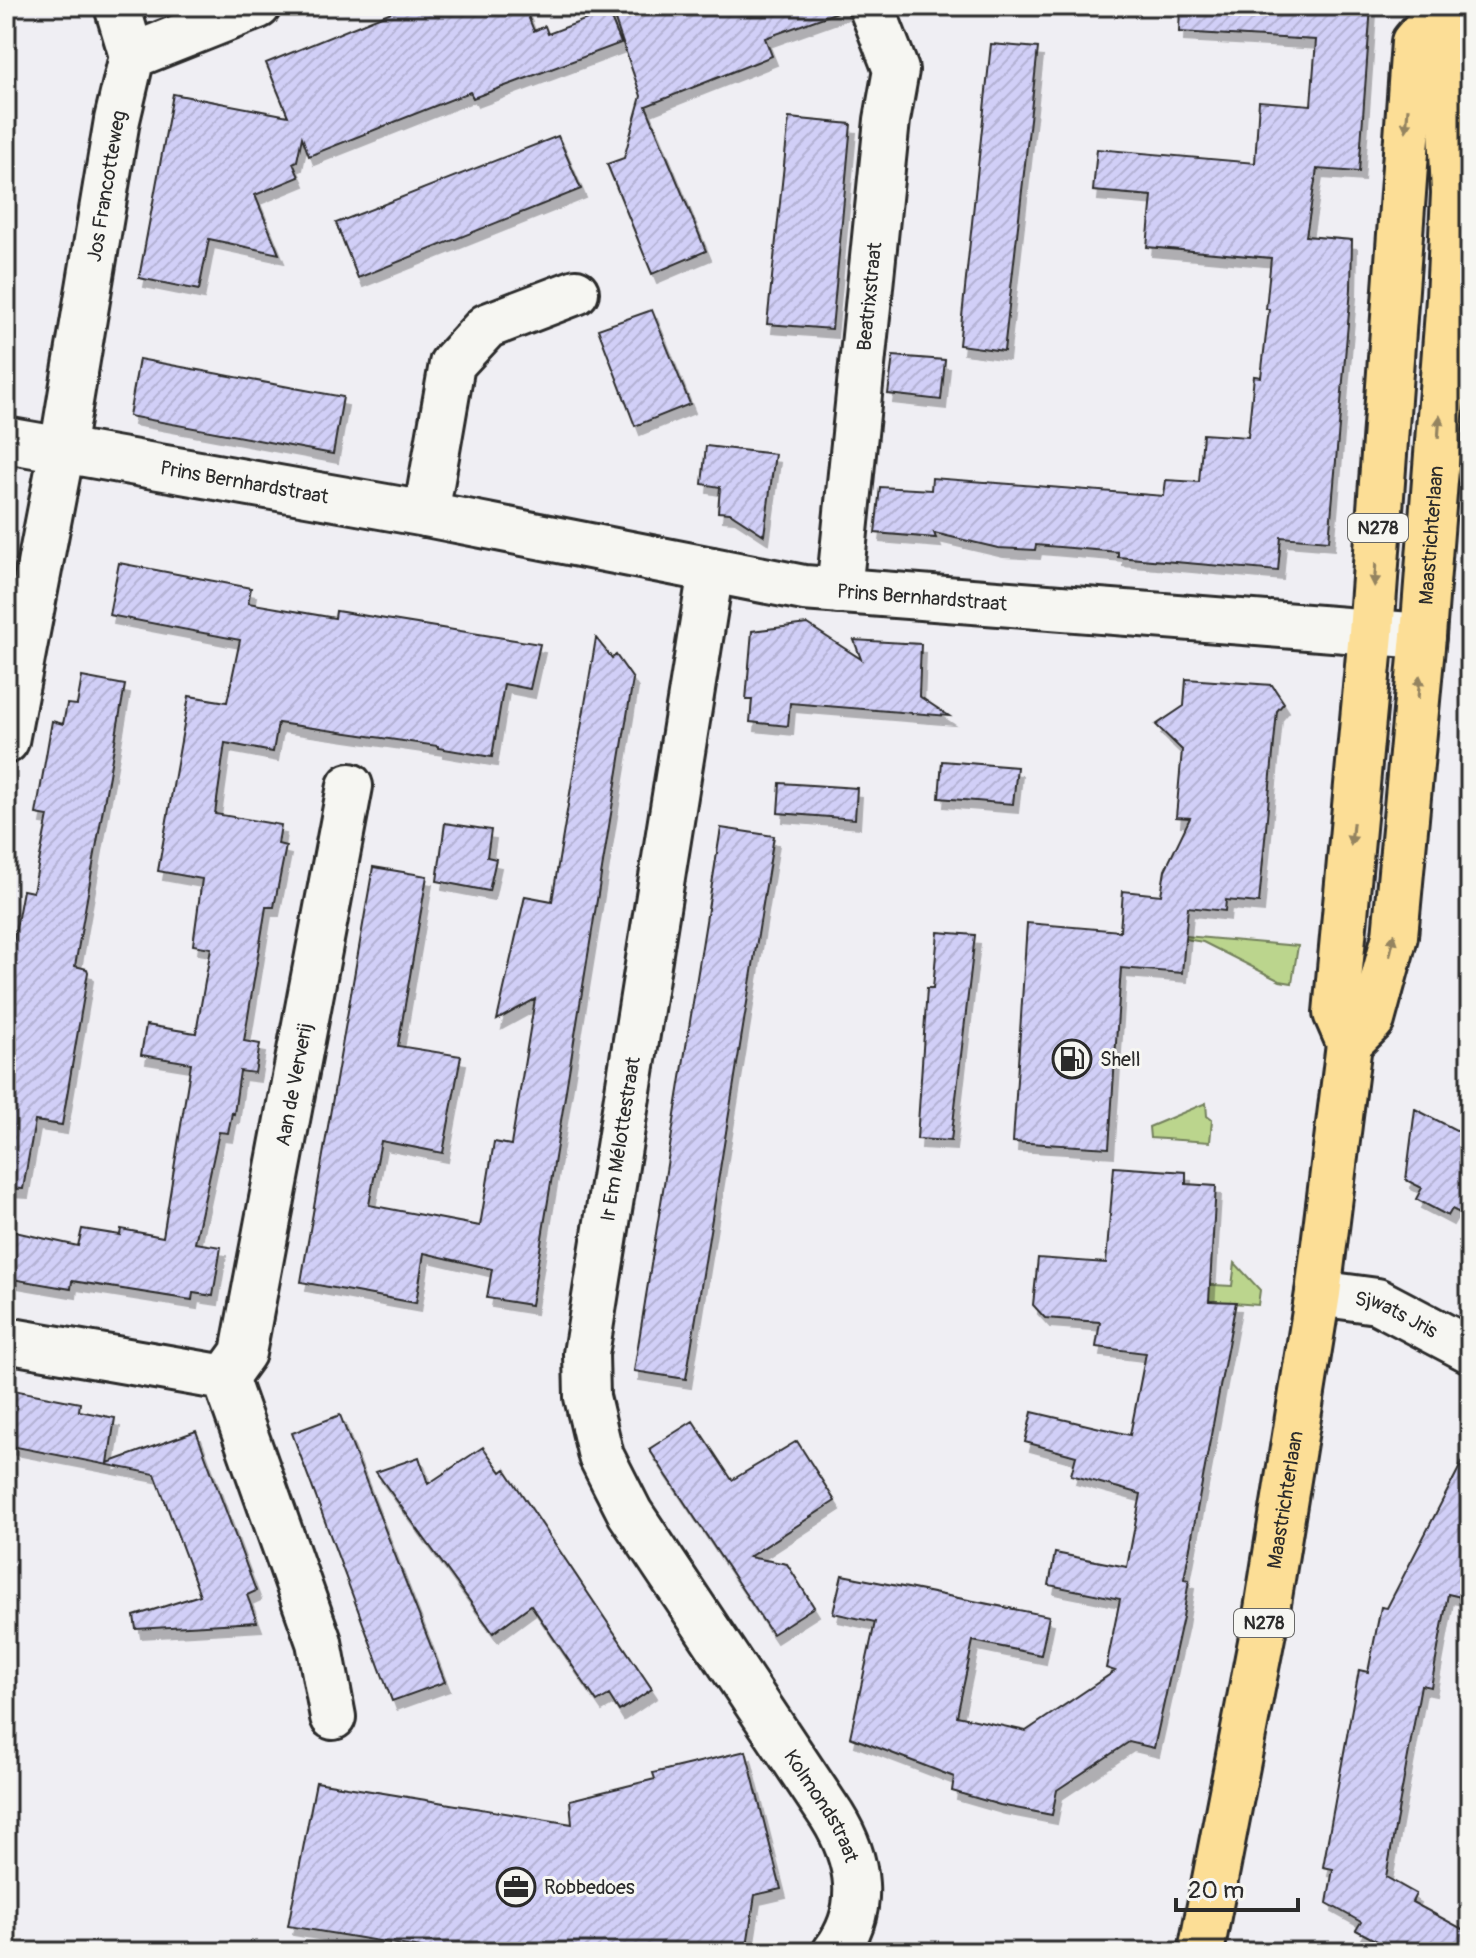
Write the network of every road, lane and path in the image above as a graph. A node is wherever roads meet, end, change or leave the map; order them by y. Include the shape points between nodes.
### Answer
1 (117, 6) edge
2 (258, 6) edge
3 (871, 6) edge
4 (1432, 13) edge
5 (132, 56) junction
6 (576, 292) dead end
7 (6, 440) edge
8 (62, 450) junction
9 (426, 514) junction
10 (711, 570) junction
11 (839, 591) junction
12 (1371, 633) junction
13 (1423, 636) junction
14 (6, 741) edge
15 (350, 786) dead end
16 (1349, 1043) junction
17 (1318, 1293) junction
18 (6, 1340) edge
19 (1470, 1350) edge
20 (225, 1378) junction
21 (735, 1674) joint
22 (333, 1717) dead end
23 (835, 1952) edge
24 (1201, 1952) edge

1 - 5 street
2 - 5 street
3 - 11 street, Beatrixstraat via 896,70
4 -> 12 main road, Maastrichterlaan / N278 via 1414,42
13 -> 4 main road, Maastrichterlaan / N278 via 1454,193 1447,43
5 - 8 street, Jos Francotteweg
6 - 9 street via 487,326 452,364
7 - 8 street, Prins Bernhardstraat
8 - 9 street, Prins Bernhardstraat
8 - 14 street
9 - 10 street, Prins Bernhardstraat
10 - 11 street, Prins Bernhardstraat
10 - 21 street, Ir Em Mélottestraat via 586,1354 587,1397 601,1456 630,1513
11 - 12 street, Prins Bernhardstraat
12 - 13 street, Prins Bernhardstraat
12 -> 16 main road, Maastrichterlaan / N278 via 1336,1013
16 -> 13 main road, Maastrichterlaan / N278 via 1372,1020 1395,936
15 - 20 street, Aan de Ververij via 243,1353
16 - 17 main road, Maastrichterlaan / N278
17 - 19 street, Sjwats Jris via 1377,1301
17 - 24 main road, Maastrichterlaan / N278 via 1263,1631
18 - 20 street
20 - 22 street via 319,1642
21 - 23 street, Kolmondstraat via 847,1843 857,1894 849,1927

